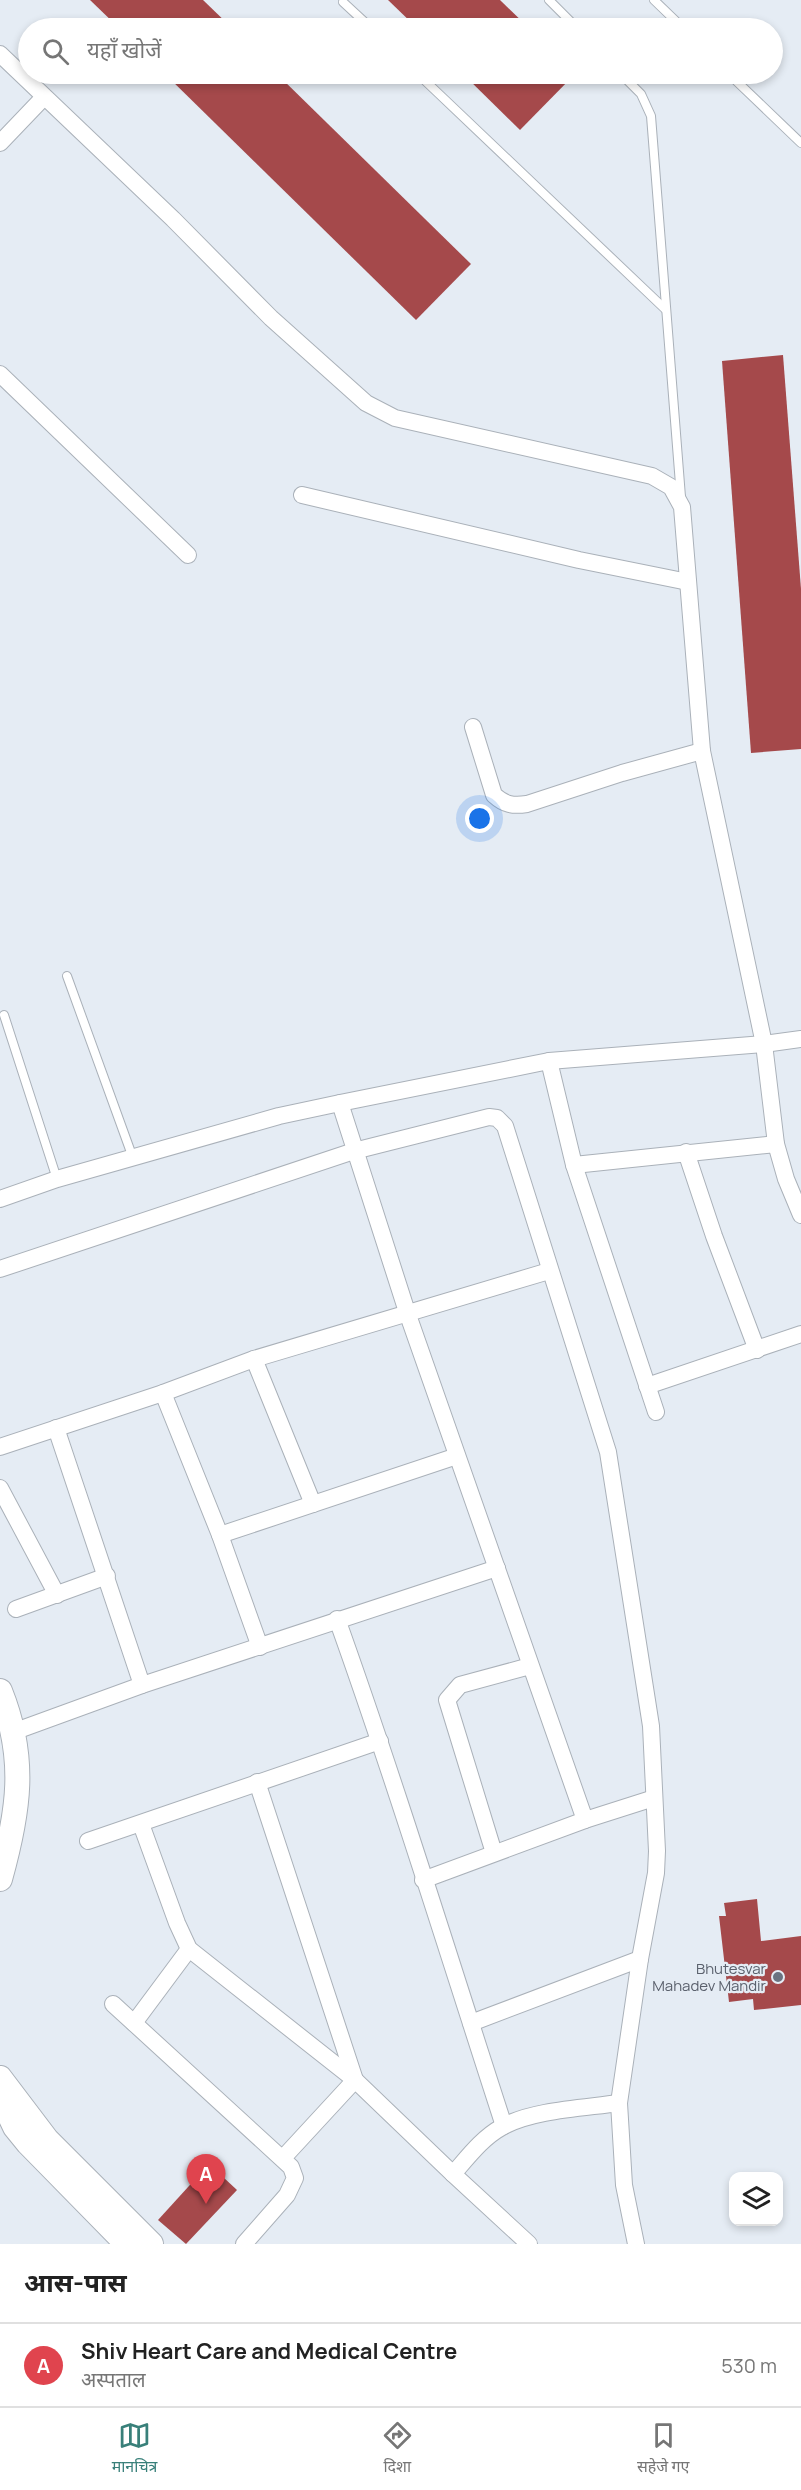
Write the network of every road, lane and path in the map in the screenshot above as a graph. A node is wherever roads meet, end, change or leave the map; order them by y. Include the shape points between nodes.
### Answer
1 (549, 0) edge
2 (655, 0) edge
3 (343, 2) dead end
4 (360, 18) edge
5 (567, 18) edge
6 (673, 18) edge
7 (0, 54) edge
8 (18, 72) edge
9 (31, 84) edge
10 (429, 84) edge
11 (631, 84) edge
12 (739, 84) edge
13 (44, 97) junction
14 (0, 143) edge
15 (801, 143) edge
16 (665, 309) junction
17 (0, 374) edge
18 (302, 495) dead end
19 (682, 507) junction
20 (188, 555) dead end
21 (688, 582) junction
22 (473, 728) dead end
23 (702, 751) junction
24 (67, 976) dead end
25 (4, 1015) dead end
26 (801, 1039) edge
27 (764, 1044) junction
28 (549, 1061) junction
29 (340, 1103) junction
30 (776, 1144) junction
31 (354, 1151) junction
32 (686, 1152) junction
33 (133, 1158) junction
34 (574, 1165) junction
35 (793, 1178) edge
36 (57, 1179) junction
37 (0, 1199) edge
38 (801, 1215) edge
39 (0, 1269) edge
40 (549, 1271) junction
41 (408, 1315) junction
42 (801, 1334) edge
43 (757, 1350) junction
44 (254, 1359) junction
45 (647, 1386) junction
46 (163, 1393) junction
47 (656, 1412) dead end
48 (56, 1428) junction
49 (0, 1447) edge
50 (457, 1456) junction
51 (0, 1488) edge
52 (313, 1504) junction
53 (220, 1535) junction
54 (497, 1568) junction
55 (107, 1576) junction
56 (57, 1595) junction
57 (16, 1610) dead end
58 (337, 1620) junction
59 (260, 1647) junction
60 (530, 1666) junction
61 (142, 1685) junction
62 (0, 1691) edge
63 (13, 1732) junction
64 (380, 1741) junction
65 (257, 1782) junction
66 (654, 1798) junction
67 (585, 1820) junction
68 (141, 1824) junction
69 (88, 1841) dead end
70 (494, 1853) junction
71 (0, 1879) edge
72 (423, 1880) junction
73 (189, 1949) junction
74 (640, 1959) junction
75 (113, 2004) dead end
76 (134, 2023) junction
77 (471, 2023) junction
78 (355, 2080) junction
79 (4, 2089) edge
80 (620, 2103) junction
81 (504, 2126) junction
82 (283, 2158) junction
83 (453, 2174) junction
84 (127, 2244) edge
85 (151, 2244) edge
86 (244, 2244) edge
87 (529, 2244) edge
88 (636, 2244) edge

1 - 5 lane
2 - 6 lane
3 - 4 lane
7 - 8 street
9 - 13 street
10 - 16 lane
11 - 16 lane via 641,94 651,116
12 - 15 lane
13 - 14 street
13 - 19 street via 271,318 378,411 652,476 671,488
16 - 19 lane
17 - 20 street
18 - 21 street
19 - 21 street
21 - 23 street
22 - 23 street via 494,795 502,803 514,806
23 - 27 street
24 - 33 lane
25 - 36 lane
26 - 27 street
27 - 28 street
27 - 30 street
28 - 29 street
28 - 34 street
29 - 31 street
29 - 33 street via 279,1116
30 - 32 street
30 - 35 street
31 - 39 street
31 - 40 street via 496,1118 510,1137
31 - 41 street
32 - 34 street
32 - 43 street
33 - 36 street
34 - 45 street
35 - 38 street
36 - 37 street
40 - 41 street
40 - 66 street via 608,1452 651,1726
41 - 44 street
41 - 50 street
42 - 43 street
43 - 45 street
44 - 46 street
44 - 52 street
45 - 47 street
46 - 48 street
46 - 53 street
48 - 49 street
48 - 55 street
50 - 52 street
50 - 54 street
51 - 56 street
52 - 53 street
53 - 59 street
54 - 58 street
54 - 60 street
55 - 56 street
55 - 61 street
56 - 57 street
58 - 59 street
58 - 64 street
59 - 61 street
60 - 67 street
60 - 70 street via 460,1685 447,1700
61 - 63 street
62 - 63 main road
63 - 71 main road via 19,1785
64 - 65 street
64 - 72 street
65 - 68 street
65 - 78 street
66 - 67 street
66 - 74 street via 656,1873
67 - 70 street
68 - 69 street
68 - 73 street
70 - 72 street
72 - 77 street
73 - 76 street
73 - 78 street
74 - 77 street
74 - 80 street
75 - 76 street
76 - 82 street
77 - 81 street
78 - 82 street
78 - 83 street
79 - 84 main road via 6,2112 28,2143
79 - 85 main road via 47,2140
80 - 81 street via 549,2114
80 - 88 street via 624,2185
81 - 83 street via 483,2140
82 - 86 street via 291,2167 294,2184
83 - 87 street

